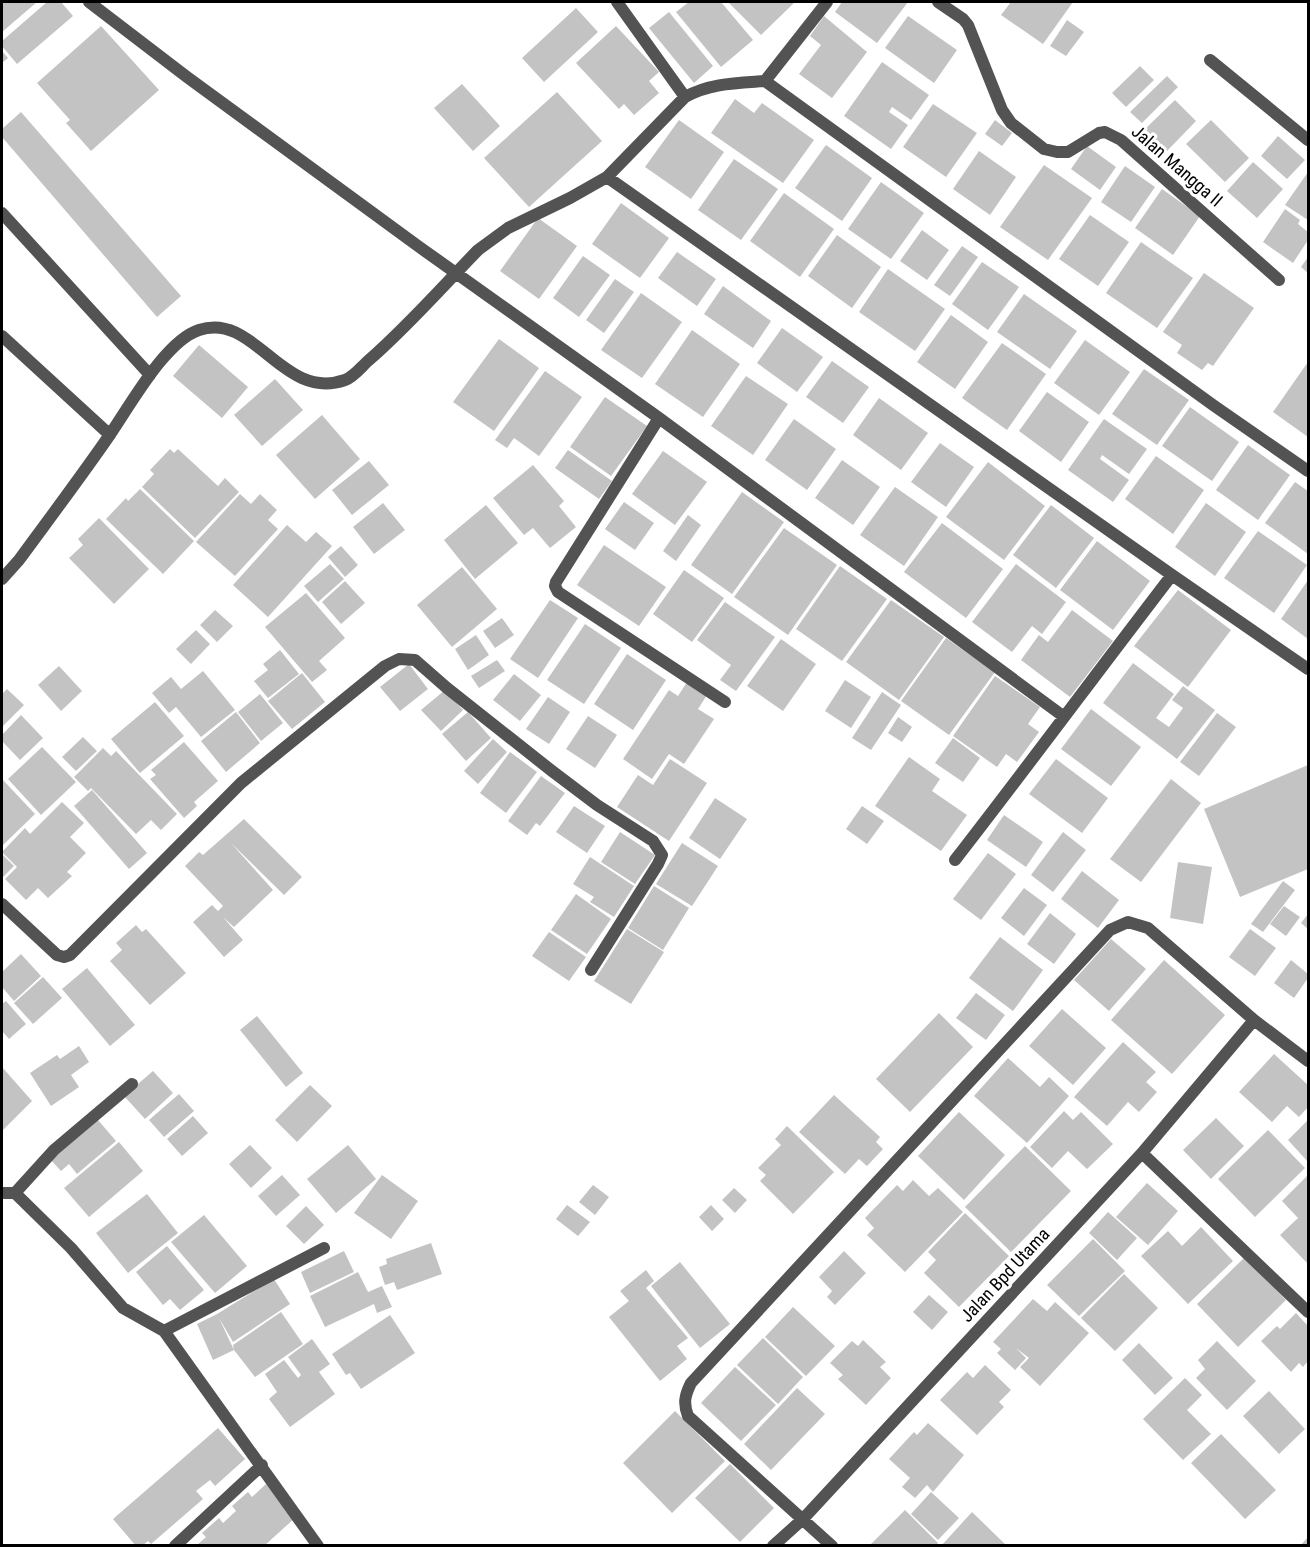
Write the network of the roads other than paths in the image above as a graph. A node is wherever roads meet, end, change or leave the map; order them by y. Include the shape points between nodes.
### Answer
1 (616, 2) edge
2 (827, 2) edge
3 (938, 2) edge
4 (94, 3) edge
5 (1210, 60) dead end
6 (765, 81) junction
7 (685, 97) junction
8 (1308, 140) edge
9 (607, 177) junction
10 (2, 213) edge
11 (457, 272) junction
12 (1279, 280) dead end
13 (2, 336) edge
14 (150, 375) junction
15 (659, 418) junction
16 (110, 435) junction
17 (1308, 471) edge
18 (1172, 575) junction
19 (2, 579) edge
20 (1308, 669) edge
21 (725, 702) dead end
22 (1063, 716) junction
23 (955, 860) dead end
24 (2, 904) edge
25 (591, 970) dead end
26 (1254, 1020) junction
27 (1308, 1060) edge
28 (132, 1084) dead end
29 (1142, 1153) junction
30 (2, 1193) edge
31 (15, 1193) junction
32 (324, 1248) dead end
33 (1308, 1312) edge
34 (164, 1331) junction
35 (262, 1465) junction
36 (803, 1519) junction
37 (175, 1545) edge
38 (318, 1545) edge
39 (773, 1545) edge
40 (832, 1545) edge

1 - 7 street
2 - 6 street
3 - 12 street, Jalan Mangga II via 968,25 1002,110 1011,123 1044,149 1057,152 1068,152 1099,133 1121,140
4 - 11 street via 197,84
5 - 8 street
6 - 7 street via 714,85
6 - 17 street
7 - 9 street
9 - 11 street via 492,238
9 - 18 street
10 - 14 street
11 - 14 street via 348,380 307,381 249,339 219,327 199,330 184,338
11 - 15 street
13 - 16 street
14 - 16 street
15 - 21 street via 555,586 558,592
15 - 22 street
16 - 19 street
18 - 20 street
18 - 22 street
22 - 23 street
24 - 25 street via 57,955 70,955 241,783 369,677 391,662 407,658 415,660 552,771 653,841 660,850 658,864
26 - 27 street
26 - 29 street, Jalan Bpd Utama
26 - 36 street via 1148,928 1128,922 1110,930 691,1383 684,1407 688,1416
28 - 31 street via 54,1150
29 - 33 street
29 - 36 street, Jalan Bpd Utama
30 - 31 street
31 - 34 street via 71,1248 123,1308
32 - 34 street
34 - 35 street
35 - 37 street
35 - 38 street
36 - 39 street, Jalan Bpd Utama
36 - 40 street

